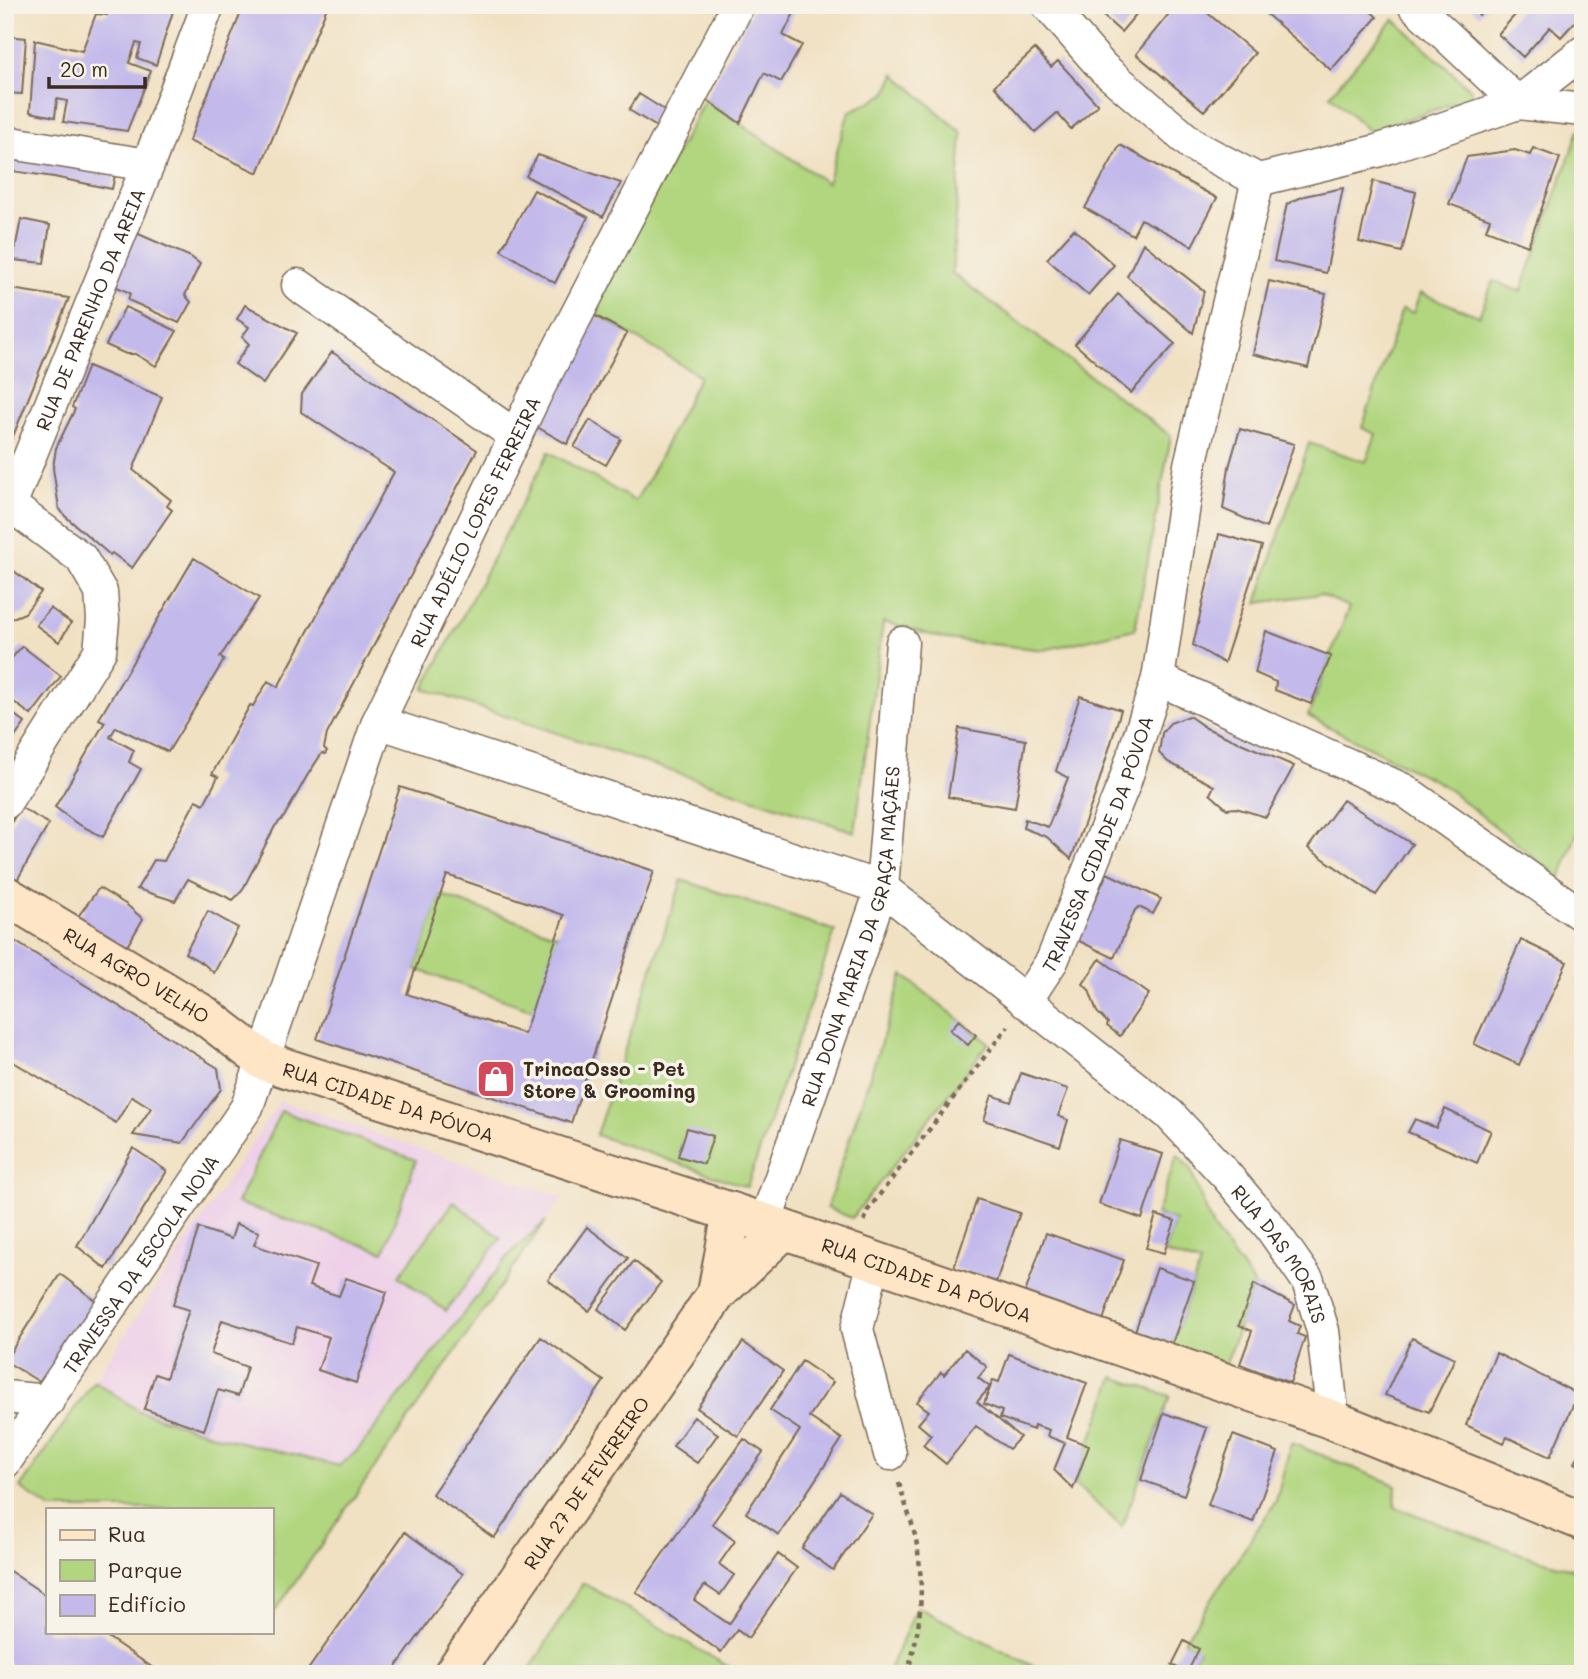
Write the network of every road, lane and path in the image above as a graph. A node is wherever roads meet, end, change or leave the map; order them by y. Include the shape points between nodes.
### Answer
1 (208, 5) edge
2 (738, 5) edge
3 (1048, 5) edge
4 (1413, 5) edge
5 (1583, 52) edge
6 (1518, 103) junction
7 (1583, 110) edge
8 (5, 142) edge
9 (148, 166) junction
10 (1258, 180) junction
11 (298, 285) dead end
12 (516, 436) junction
13 (8, 504) edge
14 (902, 643) dead end
15 (1158, 679) junction
16 (378, 722) junction
17 (5, 803) edge
18 (882, 888) junction
19 (5, 895) edge
20 (1583, 916) edge
21 (1025, 1003) junction
22 (264, 1061) junction
23 (760, 1222) junction
24 (863, 1257) junction
25 (717, 1293) junction
26 (5, 1397) edge
27 (48, 1401) junction
28 (1333, 1420) junction
29 (890, 1454) joint
30 (5, 1462) edge
31 (1583, 1521) edge
32 (453, 1674) edge
33 (908, 1674) edge

1 - 9 street, RUA DE PARENHO DA AREIA
2 - 12 street, RUA ADÉLIO LOPES FERREIRA
3 - 10 street via 1103,68 1194,146
4 - 6 street
5 - 6 street
6 - 7 street
6 - 10 street via 1377,151
8 - 9 street
9 - 13 street, RUA DE PARENHO DA AREIA
10 - 15 street, TRAVESSA CIDADE DA PÓVOA via 1190,465
11 - 12 street
12 - 16 street, RUA ADÉLIO LOPES FERREIRA
13 - 17 street, RUA DE PARENHO DA AREIA via 81,558 101,592 103,620 100,651
14 - 18 street, RUA DONA MARIA DA GRAÇA MAÇÃES
15 - 20 street via 1404,790
15 - 21 street, TRAVESSA CIDADE DA PÓVOA via 1125,784 1052,961
16 - 18 street
16 - 22 street, RUA ADÉLIO LOPES FERREIRA
18 - 21 street, RUA DAS MORAIS
18 - 23 street, RUA DONA MARIA DA GRAÇA MAÇÃES
19 - 22 street, RUA AGRO VELHO via 204,1015
21 - 24 path via 868,1210
21 - 28 street, RUA DAS MORAIS via 1169,1114 1271,1228 1308,1281 1323,1331
22 - 23 street, RUA CIDADE DA PÓVOA
22 - 27 street, TRAVESSA DA ESCOLA NOVA via 247,1107
23 - 24 street, RUA CIDADE DA PÓVOA
23 - 25 street, RUA 27 DE FEVEREIRO
23 - 25 street, RUA 27 DE FEVEREIRO
24 - 28 street, RUA CIDADE DA PÓVOA
24 - 29 street via 857,1329
25 - 32 street, RUA 27 DE FEVEREIRO
26 - 27 street
27 - 30 street, TRAVESSA DA ESCOLA NOVA
28 - 31 street, RUA CIDADE DA PÓVOA
29 - 33 path via 916,1540 922,1595 918,1640

